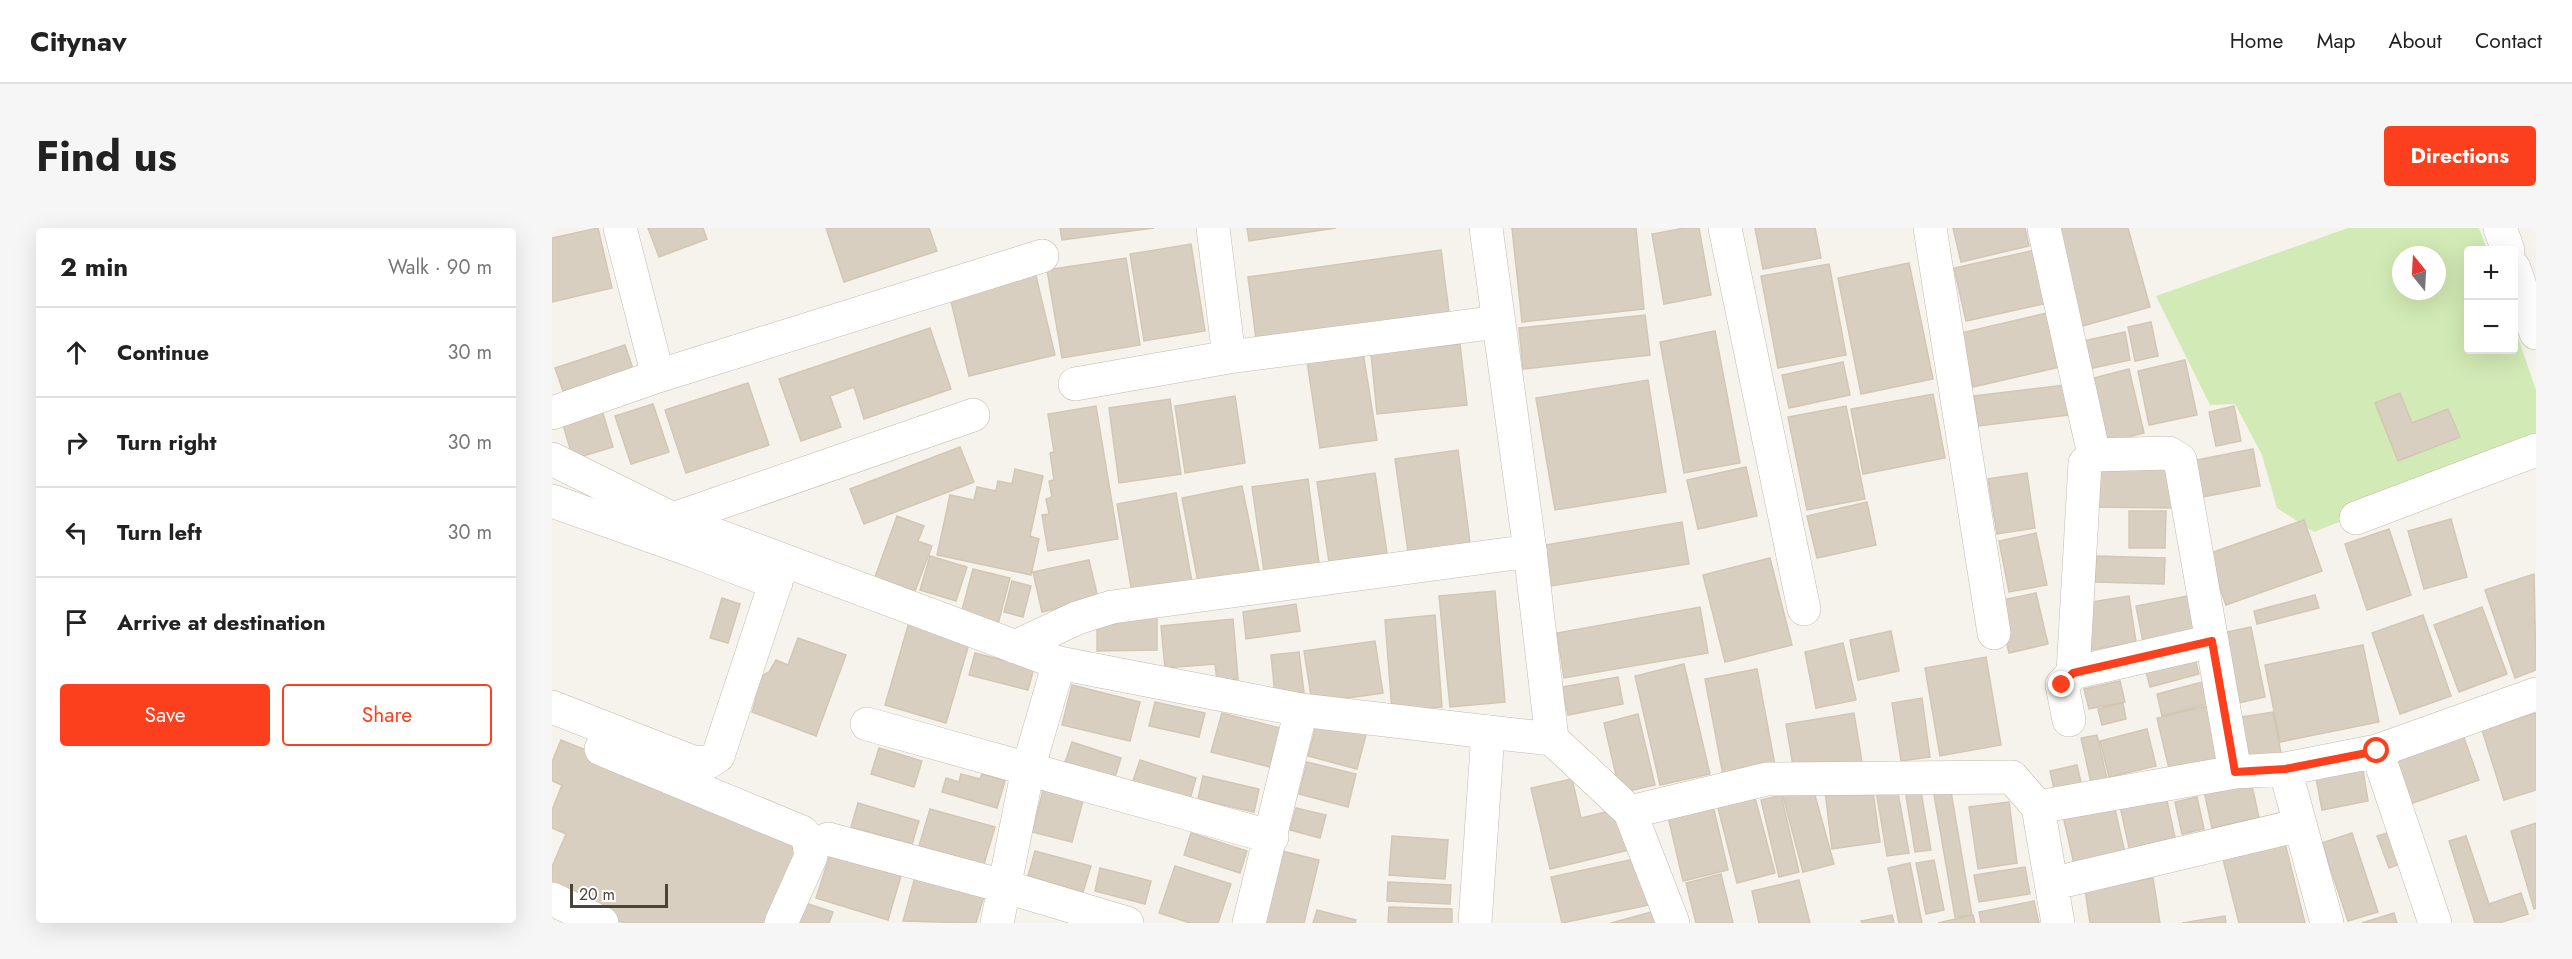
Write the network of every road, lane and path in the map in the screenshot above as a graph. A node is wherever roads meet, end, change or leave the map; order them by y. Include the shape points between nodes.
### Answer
1 (620, 228) edge
2 (1214, 228) edge
3 (1486, 228) edge
4 (1725, 228) edge
5 (1930, 228) edge
6 (2044, 228) edge
7 (2500, 228) edge
8 (2507, 246) edge
9 (1042, 256) dead end
10 (2518, 280) edge
11 (1498, 321) junction
12 (2536, 333) edge
13 (1229, 357) junction
14 (658, 376) junction
15 (1076, 384) dead end
16 (552, 412) edge
17 (973, 415) dead end
18 (2536, 450) edge
19 (2094, 455) junction
20 (552, 459) edge
21 (552, 501) edge
22 (2356, 518) dead end
23 (673, 519) junction
24 (700, 541) junction
25 (1530, 550) junction
26 (780, 572) junction
27 (1804, 609) dead end
28 (1994, 633) dead end
29 (2212, 641) junction
30 (1015, 647) junction
31 (1059, 663) junction
32 (2073, 673) junction
33 (2536, 694) edge
34 (552, 708) edge
35 (1301, 710) junction
36 (2069, 720) dead end
37 (867, 724) dead end
38 (552, 728) edge
39 (1488, 732) junction
40 (1551, 739) junction
41 (2377, 751) junction
42 (1028, 769) junction
43 (2285, 769) junction
44 (2235, 772) junction
45 (2038, 807) junction
46 (1630, 812) junction
47 (2300, 825) junction
48 (1272, 837) junction
49 (828, 839) dead end
50 (2051, 885) junction
51 (1003, 886) junction
52 (552, 898) edge
53 (603, 923) edge
54 (781, 923) edge
55 (997, 923) edge
56 (1127, 923) edge
57 (1249, 923) edge
58 (1475, 923) edge
59 (1673, 923) edge
60 (2058, 923) edge
61 (2328, 923) edge
62 (2435, 923) edge

1 - 14 street
2 - 13 street
3 - 11 street
4 - 27 street
5 - 28 street
6 - 19 street
7 - 8 street
9 - 14 street
10 - 12 street
11 - 13 street
11 - 25 street
13 - 15 street
14 - 16 street
17 - 23 street
18 - 22 street
19 - 29 street via 2169,453 2180,460
19 - 32 street via 2085,463
20 - 23 street
21 - 24 street
23 - 24 street
24 - 26 street
25 - 30 street via 1112,607 1077,618
25 - 40 street
26 - 30 street
26 - 34 street via 718,756 707,763 693,762
29 - 32 street
29 - 44 street
30 - 31 street
31 - 35 street
31 - 42 street
32 - 36 street via 2062,685
33 - 41 street
35 - 39 street
35 - 48 street
37 - 42 street
38 - 54 street via 802,832 808,839 811,856
39 - 40 street
39 - 58 street
40 - 46 street
41 - 43 street
41 - 62 street
42 - 48 street
42 - 51 street
43 - 44 street
43 - 47 street
44 - 45 street
45 - 46 street via 2012,777 1767,779
45 - 50 street
46 - 59 street
47 - 50 street
47 - 61 street
48 - 57 street
49 - 51 street
50 - 60 street
51 - 55 street
51 - 56 street
52 - 53 street

